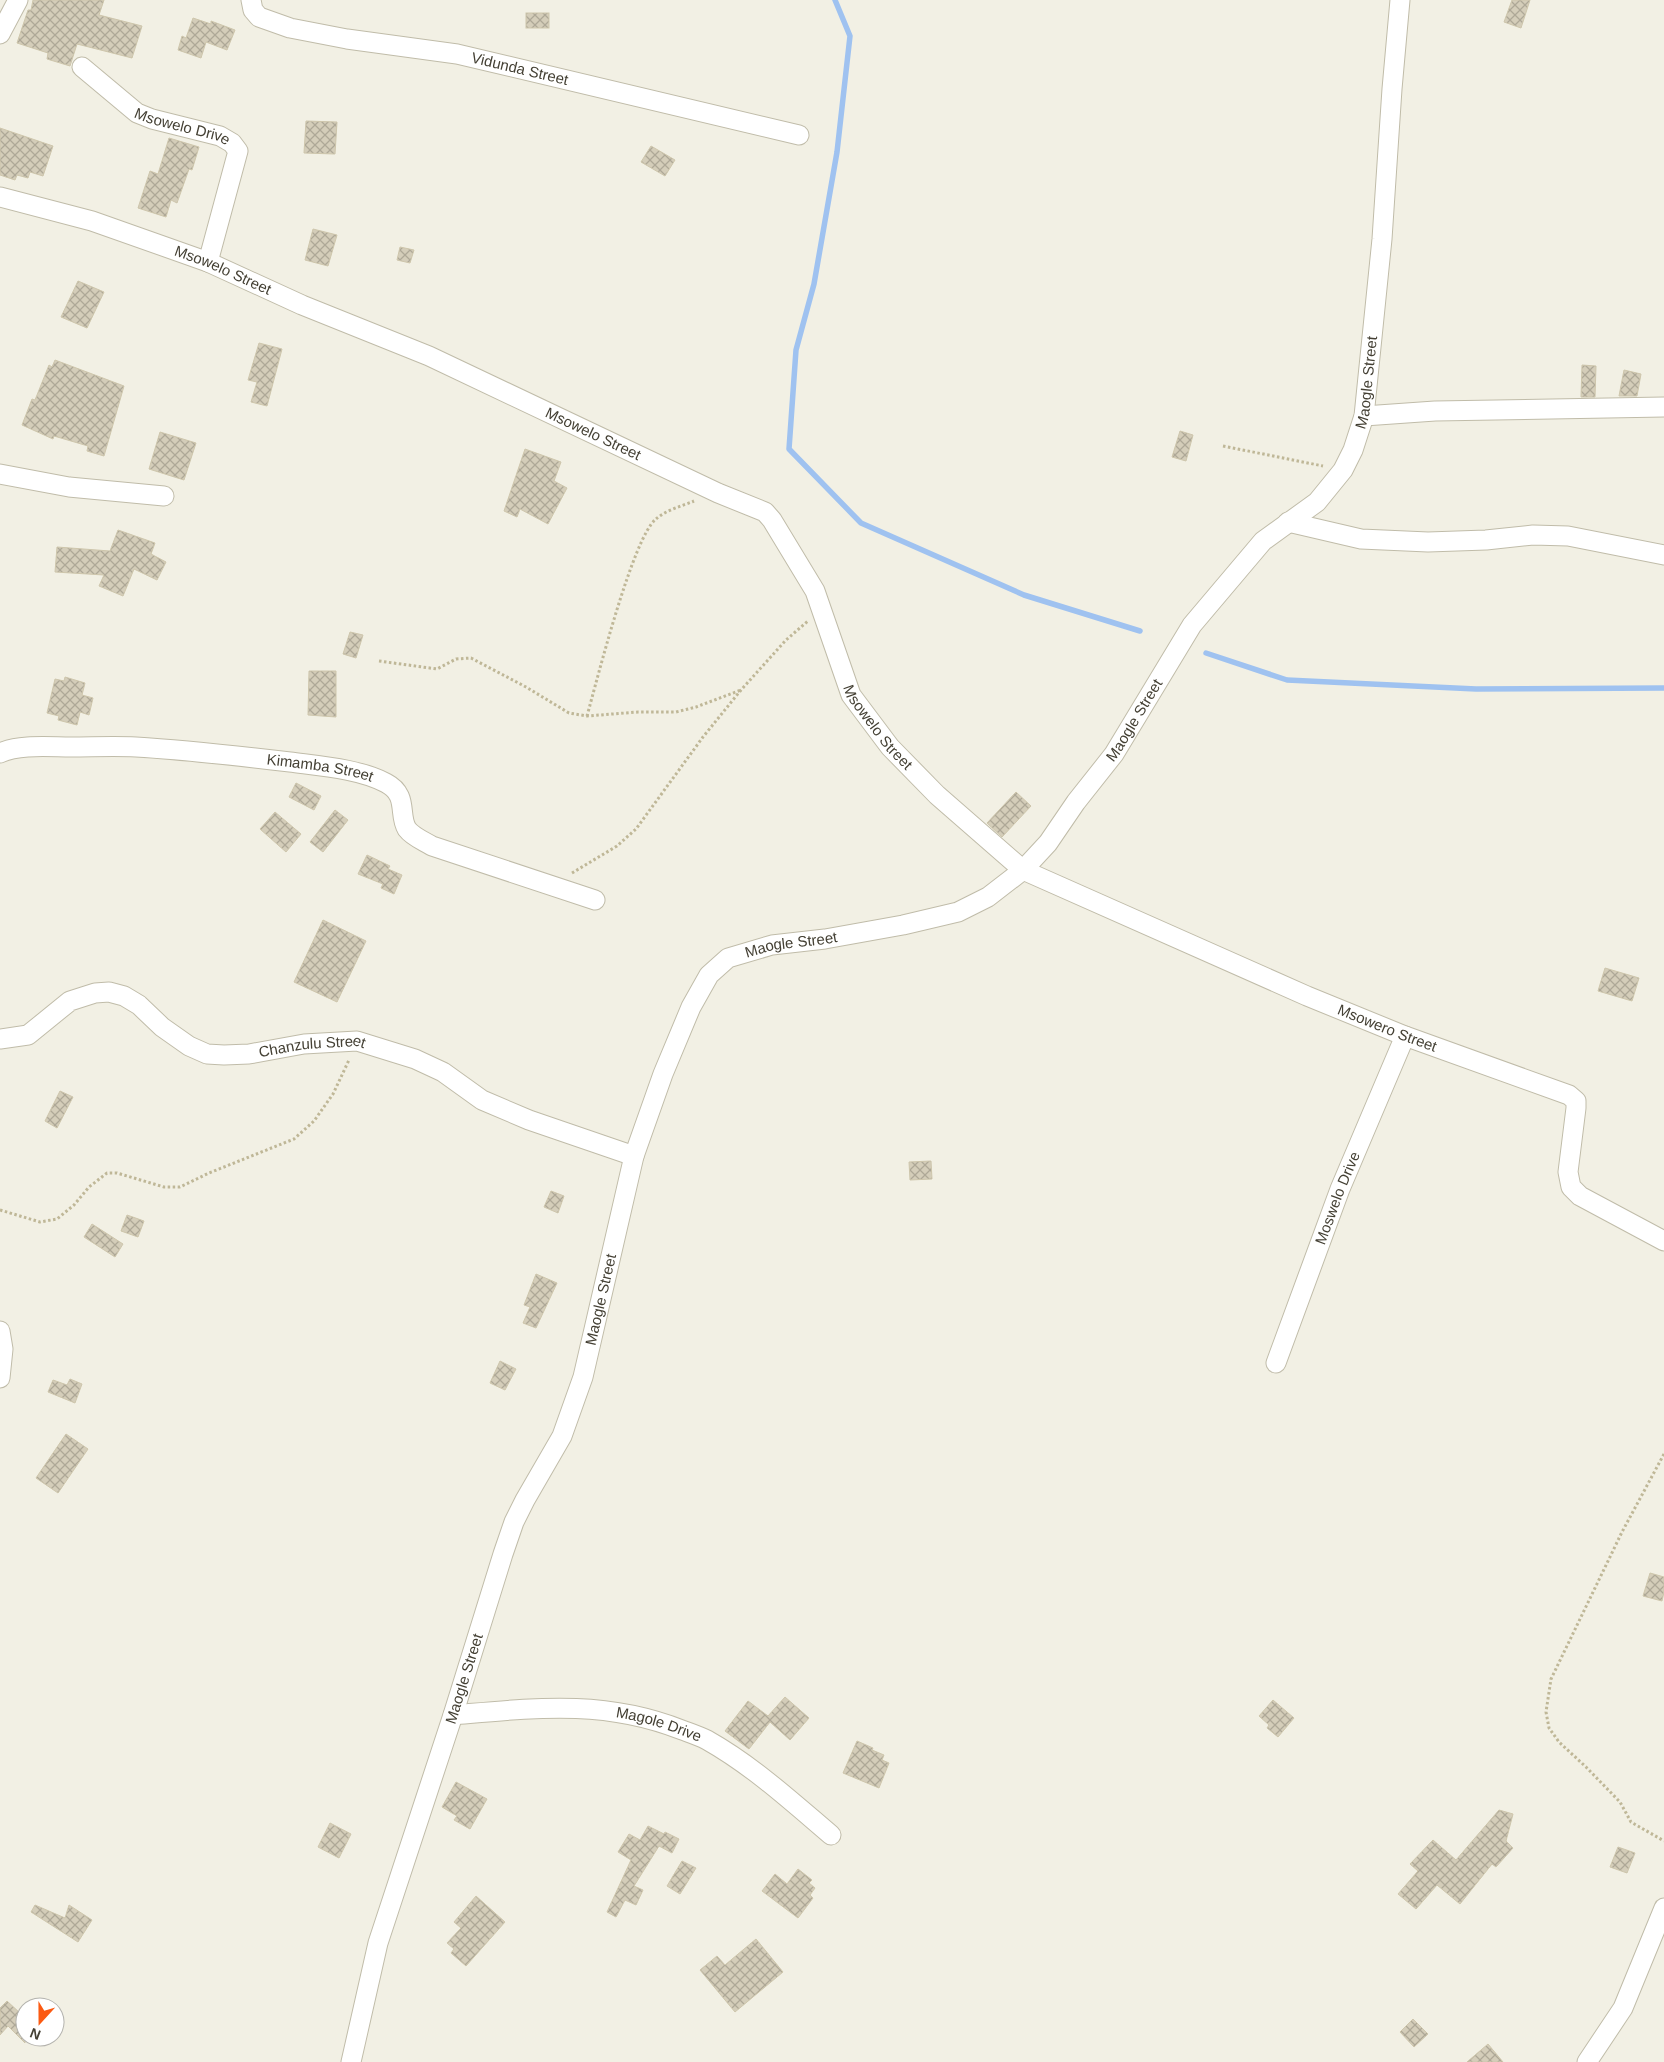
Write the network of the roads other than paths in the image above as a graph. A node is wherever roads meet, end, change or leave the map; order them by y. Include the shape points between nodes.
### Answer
1 (18, 0) edge
2 (251, 0) edge
3 (1400, 0) edge
4 (0, 34) edge
5 (82, 66) dead end
6 (799, 135) dead end
7 (0, 197) edge
8 (208, 262) junction
9 (1664, 407) edge
10 (1364, 416) junction
11 (0, 474) edge
12 (164, 496) dead end
13 (1288, 522) junction
14 (1664, 555) edge
15 (0, 754) edge
16 (1023, 870) junction
17 (595, 900) dead end
18 (1404, 1036) junction
19 (0, 1039) edge
20 (634, 1156) junction
21 (1664, 1241) edge
22 (0, 1331) edge
23 (1276, 1363) dead end
24 (0, 1378) edge
25 (453, 1715) junction
26 (830, 1835) dead end
27 (1664, 1908) edge
28 (351, 2062) edge
29 (1587, 2062) edge

1 - 4 street
2 - 6 street, Vidunda Street via 259,17 290,28 457,54
3 - 10 street, Maogle Street via 1382,239
5 - 8 street, Msowelo Drive via 137,113 220,136 238,151
7 - 8 street, Msowelo Street via 92,221
8 - 16 street, Msowelo Street via 302,305 429,356 718,493 765,512 815,591 851,696 890,747 937,795
9 - 10 street via 1436,411
10 - 13 street, Maogle Street via 1344,470 1317,502
11 - 12 street via 69,487
13 - 14 street via 1361,539 1428,542 1559,536
13 - 16 street, Maogle Street via 1263,541 1192,625 1114,754 1048,843
15 - 17 street, Kimamba Street via 8,750 46,748 134,747 266,759 368,776 387,783 397,792 406,828 432,846
16 - 18 street, Msowero Street via 1211,955
16 - 20 street, Maogle Street via 988,897 958,912 903,925 772,945 728,958 709,975 691,1007
18 - 21 street, Msowero Street via 1569,1095 1576,1101 1568,1172 1571,1188
18 - 23 street, Moswelo Drive via 1340,1189
19 - 20 street, Chanzulu Street via 28,1035 70,1001 109,992 139,1005 162,1027 207,1054 249,1054 304,1044 357,1041 415,1059 443,1072 482,1100 529,1120
20 - 25 street, Maogle Street via 584,1377 562,1436 514,1522
22 - 24 street via 3,1349
25 - 26 street, Magole Drive via 574,1708 616,1711 658,1720 706,1740 762,1776
25 - 28 street, Maogle Street via 378,1943
27 - 29 street via 1623,2008

